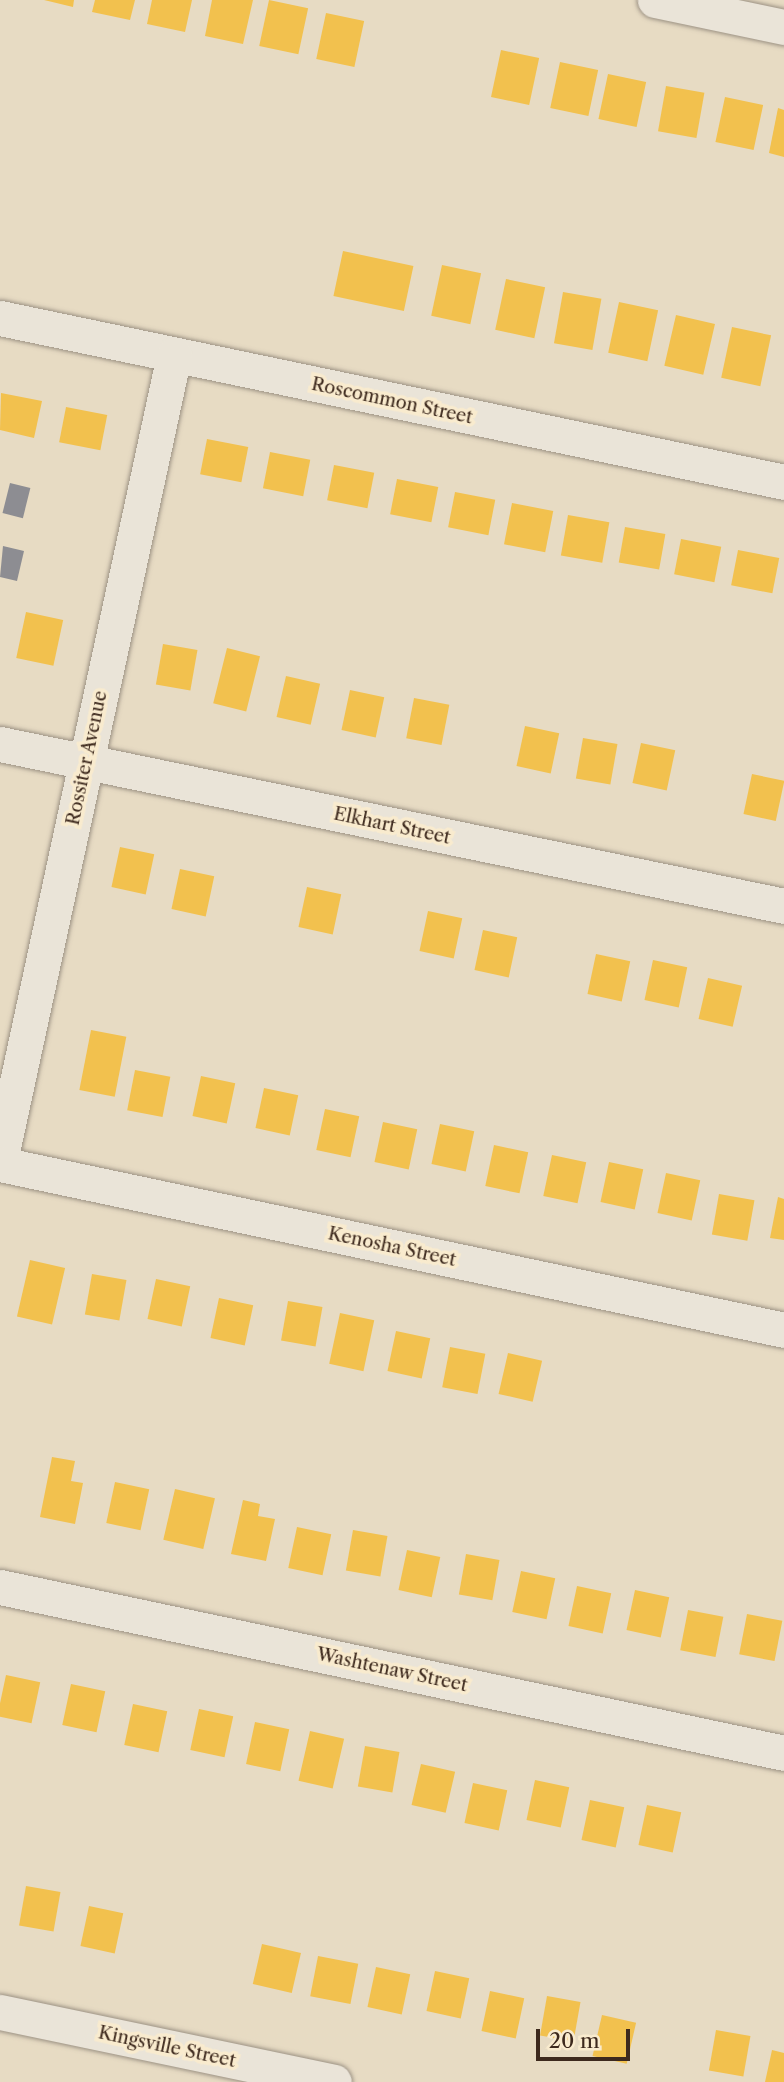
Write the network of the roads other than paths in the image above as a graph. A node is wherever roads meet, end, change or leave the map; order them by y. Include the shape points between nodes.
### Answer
1 (655, 0) edge
2 (784, 27) edge
3 (0, 318) edge
4 (174, 355) junction
5 (784, 482) edge
6 (0, 744) edge
7 (87, 763) junction
8 (784, 906) edge
9 (0, 1163) edge
10 (784, 1330) edge
11 (0, 1587) edge
12 (784, 1753) edge
13 (0, 2012) edge
14 (334, 2082) edge

1 - 2 street
3 - 4 street, Roscommon Street
4 - 5 street, Roscommon Street
4 - 7 street, Rossiter Avenue
6 - 7 street, Elkhart Street
7 - 8 street, Elkhart Street
7 - 9 street, Rossiter Avenue
9 - 10 street, Kenosha Street
11 - 12 street, Washtenaw Street
13 - 14 street, Kingsville Street

